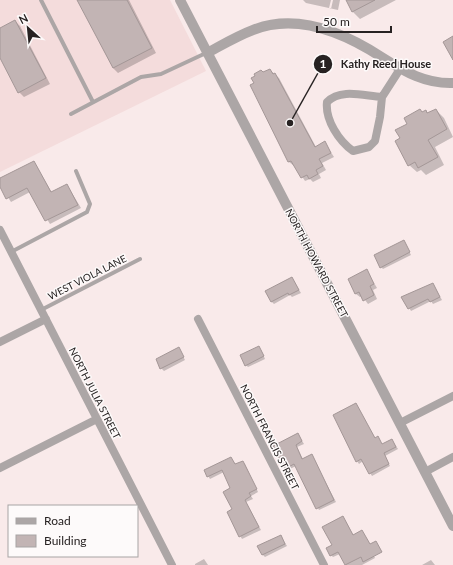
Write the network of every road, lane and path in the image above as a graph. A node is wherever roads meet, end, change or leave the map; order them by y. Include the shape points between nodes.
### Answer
1 (41, 0) edge
2 (180, 0) edge
3 (207, 53) junction
4 (400, 69) junction
5 (453, 83) edge
6 (382, 96) junction
7 (93, 102) junction
8 (70, 114) dead end
9 (76, 171) dead end
10 (0, 230) edge
11 (11, 252) junction
12 (140, 260) dead end
13 (41, 310) junction
14 (46, 319) junction
15 (198, 319) dead end
16 (0, 342) edge
17 (453, 396) edge
18 (97, 419) junction
19 (400, 423) junction
20 (453, 457) edge
21 (0, 468) edge
22 (425, 472) junction
23 (453, 526) edge
24 (172, 565) edge
25 (324, 565) edge

1 - 7 lane
2 - 3 street, NORTH HOWARD STREET
3 - 4 street via 255,29 280,23 309,24 361,43
3 - 7 lane via 161,74 142,77
3 - 19 street, NORTH HOWARD STREET
4 - 5 street via 422,79
4 - 6 street
6 - 6 street via 375,141 369,147 353,151 346,146 331,124 326,109 327,102 340,94
7 - 8 lane
9 - 11 lane via 90,204 87,212
10 - 11 street, NORTH JULIA STREET
11 - 13 street, NORTH JULIA STREET
12 - 13 lane, WEST VIOLA LANE
13 - 14 street, NORTH JULIA STREET
14 - 16 street
14 - 18 street, NORTH JULIA STREET
15 - 25 street, NORTH FRANCIS STREET
17 - 19 street
18 - 21 street
18 - 24 street, NORTH JULIA STREET
19 - 22 street, NORTH HOWARD STREET
20 - 22 street
22 - 23 street, NORTH HOWARD STREET

